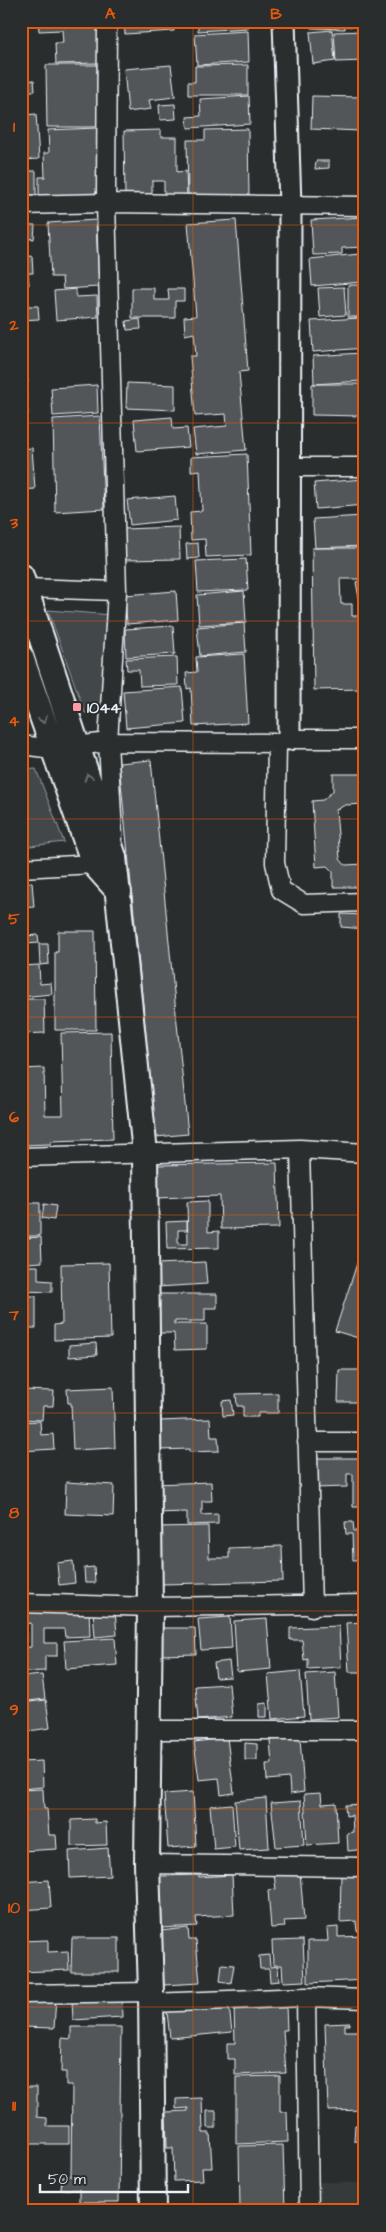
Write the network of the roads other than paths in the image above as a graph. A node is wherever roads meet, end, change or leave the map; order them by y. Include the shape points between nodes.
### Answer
1 (107, 21) edge
2 (284, 21) edge
3 (106, 202) junction
4 (21, 205) edge
5 (290, 205) junction
6 (365, 206) edge
7 (290, 467) junction
8 (365, 467) edge
9 (23, 582) edge
10 (117, 591) junction
11 (21, 657) edge
12 (365, 738) edge
13 (283, 741) junction
14 (108, 742) junction
15 (21, 745) edge
16 (78, 746) junction
17 (52, 749) junction
18 (104, 860) junction
19 (21, 868) edge
20 (365, 902) edge
21 (300, 1149) junction
22 (145, 1153) junction
23 (365, 1153) edge
24 (21, 1156) edge
25 (307, 1442) junction
26 (365, 1442) edge
27 (21, 1602) edge
28 (365, 1604) edge
29 (150, 1607) junction
30 (312, 1607) junction
31 (149, 1730) junction
32 (365, 1730) edge
33 (147, 1864) junction
34 (365, 1867) edge
35 (21, 1994) edge
36 (306, 1997) junction
37 (151, 1998) junction
38 (365, 1998) edge
39 (153, 2211) edge
40 (309, 2211) edge

1 - 3 street
2 - 5 street
3 - 4 street
3 - 5 street
3 - 10 street
5 - 6 street
5 - 7 street
7 - 8 street
7 - 13 street
9 - 10 street
9 - 16 main road
10 - 14 street
11 -> 17 main road
12 - 13 street
13 - 14 street
13 - 20 street via 275,863 281,890 304,904
14 - 16 street
14 - 18 street
15 - 17 street
16 - 17 street
18 -> 16 main road
17 - 18 main road
18 - 19 street
18 - 22 main road via 118,892
21 - 22 street
21 - 23 street
21 - 25 street
22 - 24 street
22 - 29 main road
25 - 26 street
25 - 30 street
27 - 29 street
28 - 30 street
29 - 30 street
29 - 31 main road
31 - 32 street
31 - 33 main road
33 - 34 street
33 - 37 main road
35 - 37 street
36 - 37 street
36 - 38 street
36 - 40 street
37 - 39 main road

